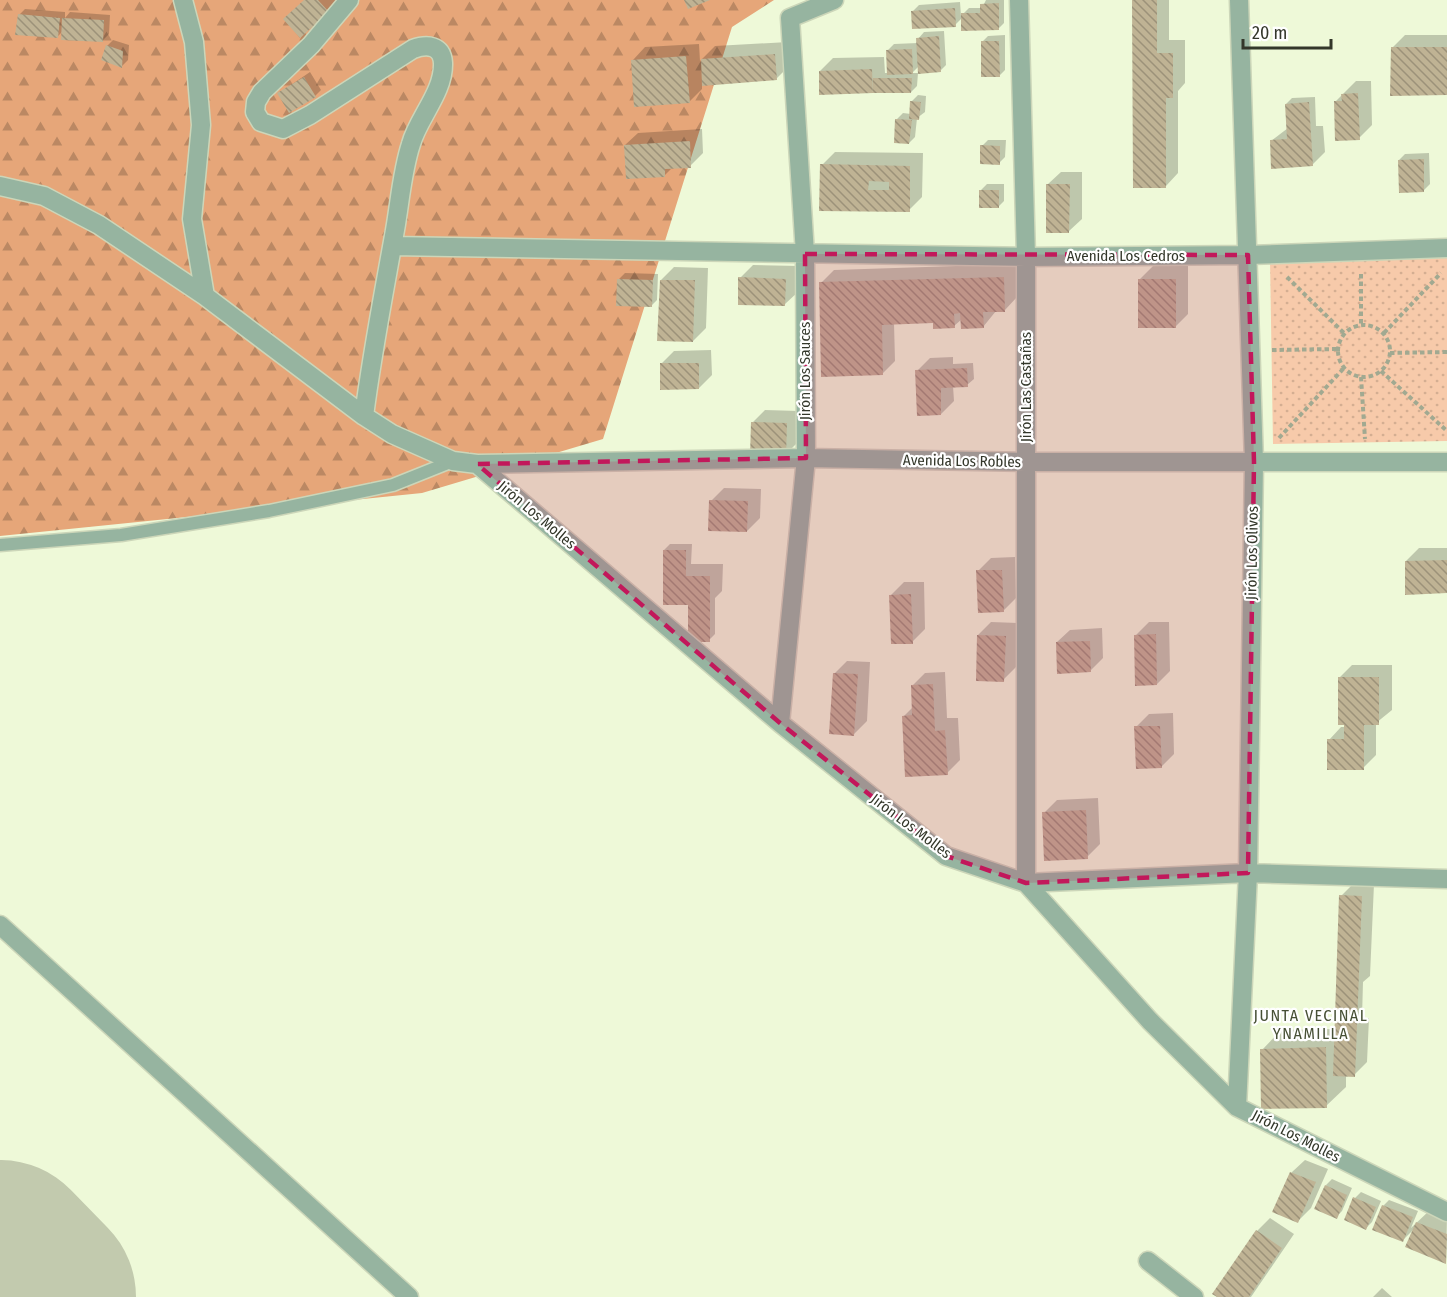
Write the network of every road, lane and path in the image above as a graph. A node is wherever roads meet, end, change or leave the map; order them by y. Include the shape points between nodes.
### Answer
1 (183, 0) edge
2 (349, 0) edge
3 (834, 0) edge
4 (1019, 0) edge
5 (1239, 0) edge
6 (0, 186) edge
7 (392, 246) junction
8 (1447, 248) edge
9 (805, 254) junction
10 (1248, 255) junction
11 (1026, 257) junction
12 (1447, 266) edge
13 (1278, 268) dead end
14 (1361, 269) dead end
15 (205, 296) junction
16 (1361, 324) junction
17 (1344, 333) junction
18 (1384, 333) junction
19 (1338, 349) junction
20 (1271, 350) dead end
21 (1447, 352) edge
22 (1390, 353) junction
23 (1344, 368) junction
24 (1381, 371) junction
25 (1361, 377) junction
26 (364, 416) junction
27 (1447, 431) edge
28 (1366, 442) dead end
29 (1273, 444) dead end
30 (806, 458) junction
31 (453, 461) junction
32 (1026, 462) junction
33 (1254, 462) junction
34 (1447, 462) edge
35 (477, 464) junction
36 (0, 545) edge
37 (780, 723) junction
38 (1248, 873) junction
39 (1447, 879) edge
40 (1026, 883) junction
41 (0, 925) edge
42 (1237, 1107) junction
43 (1447, 1212) edge
44 (1148, 1261) dead end
45 (403, 1291) edge
46 (1194, 1297) edge

1 - 15 street via 194,42 201,125 192,219
2 - 7 street via 311,45 262,92 255,112 261,122 283,129 413,48 436,48 443,64 440,81 411,143
3 - 9 street, Jirón Los Sauces via 790,18
4 - 11 street, Jirón Las Castañas
5 - 10 street, Jirón Los Olivos
6 - 15 street, Avenida Los Robles via 44,196 99,225
7 - 9 street, Avenida Los Cedros
7 - 26 street via 377,318
8 - 10 street, Avenida Los Cedros
9 - 11 street, Avenida Los Cedros
9 - 30 street, Jirón Los Sauces
10 - 11 street, Avenida Los Cedros
10 - 33 street, Jirón Los Olivos
11 - 32 street, Jirón Las Castañas
12 - 18 path
13 - 17 path
14 - 16 path
15 - 26 street, Avenida Los Robles
16 - 17 path
16 - 18 path
17 - 19 path
18 - 22 path
19 - 20 path
19 - 23 path via 1338,359
21 - 22 path
22 - 24 path
23 - 25 path
23 - 29 path
24 - 25 path
24 - 27 path
25 - 28 path
26 - 31 street, Avenida Los Robles via 392,434
30 - 32 street, Avenida Los Robles
30 - 35 street, Avenida Los Robles
30 - 37 street, Jirón Los Sauces
31 - 35 street, Avenida Los Robles
31 - 36 lane via 393,485 269,511 121,535
32 - 33 street, Avenida Los Robles
32 - 40 street, Jirón Las Castañas
33 - 34 street, Avenida Los Robles
33 - 38 street, Jirón Los Olivos
35 - 37 street, Jirón Los Molles
37 - 40 street, Jirón Los Molles via 946,856
38 - 39 street
38 - 40 street
38 - 42 street, Jirón Los Olivos
40 - 42 street, Jirón Los Molles via 1150,1021
41 - 45 street
42 - 43 street, Jirón Los Molles
44 - 46 street

